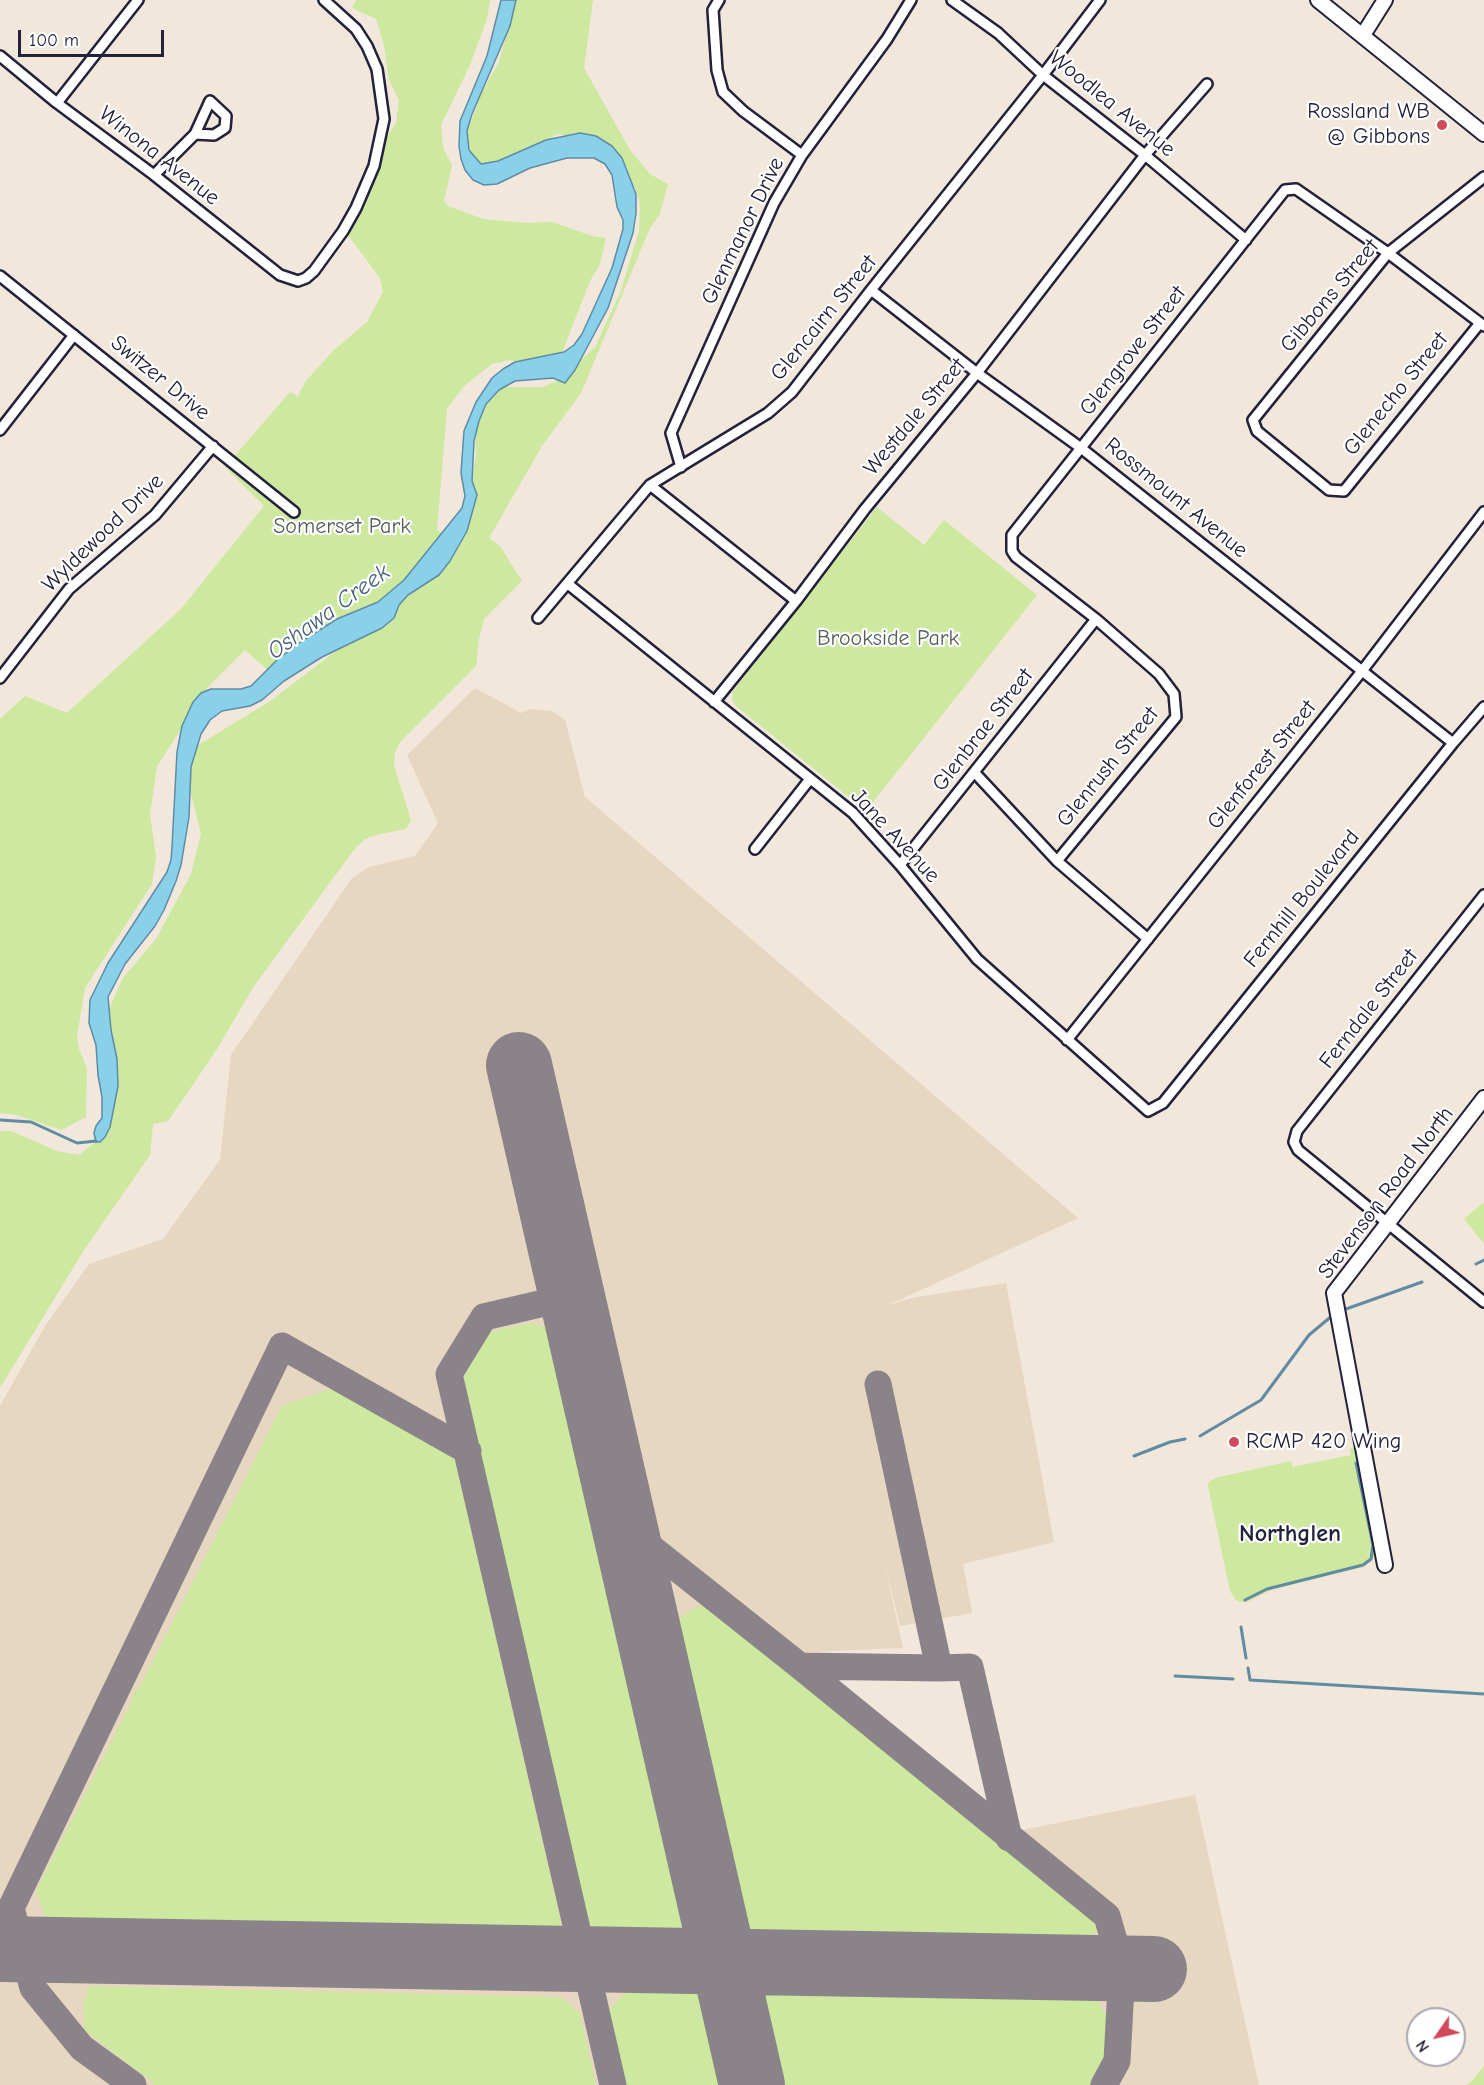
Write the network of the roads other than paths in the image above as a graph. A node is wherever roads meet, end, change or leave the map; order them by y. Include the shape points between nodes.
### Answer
1 (138, 0) edge
2 (324, 0) edge
3 (719, 0) edge
4 (911, 0) edge
5 (952, 0) edge
6 (1100, 0) edge
7 (1318, 0) edge
8 (1385, 0) edge
9 (1363, 35) junction
10 (0, 56) edge
11 (1043, 75) junction
12 (1207, 84) dead end
13 (57, 103) junction
14 (195, 134) dead end
15 (1484, 134) edge
16 (1145, 155) junction
17 (802, 156) junction
18 (153, 175) junction
19 (1484, 177) edge
20 (1246, 240) junction
21 (1388, 253) junction
22 (0, 276) edge
23 (871, 290) junction
24 (1482, 324) edge
25 (74, 335) junction
26 (977, 373) junction
27 (0, 430) edge
28 (213, 446) junction
29 (1081, 447) junction
30 (681, 467) junction
31 (650, 484) junction
32 (1344, 491) joint
33 (294, 512) dead end
34 (1484, 512) edge
35 (1012, 535) joint
36 (568, 584) junction
37 (796, 601) junction
38 (538, 618) dead end
39 (1096, 619) junction
40 (1362, 671) junction
41 (0, 678) edge
42 (714, 702) junction
43 (1484, 707) edge
44 (1453, 743) junction
45 (975, 773) junction
46 (810, 779) junction
47 (755, 849) dead end
48 (1057, 861) junction
49 (900, 866) junction
50 (1484, 896) edge
51 (1148, 939) junction
52 (1067, 1040) junction
53 (1484, 1098) edge
54 (1148, 1111) joint
55 (1389, 1223) junction
56 (1484, 1302) edge
57 (1385, 1565) dead end

1 - 13 street
2 - 18 street, Winona Avenue via 356,29 367,46 376,69 384,119 374,166 356,208 314,271 298,281 280,275
3 - 17 street via 713,10 717,70 723,92
4 - 17 street, Glenmanor Drive
5 - 11 street, Woodlea Avenue via 998,33
6 - 11 street, Glencairn Street
7 - 9 street
8 - 9 street
9 - 15 street
10 - 13 street, Winona Avenue
11 - 16 street, Woodlea Avenue
11 - 23 street, Glencairn Street
12 - 16 street, Westdale Street
13 - 18 street, Winona Avenue
14 - 18 street
16 - 20 street, Woodlea Avenue
16 - 26 street, Westdale Street
17 - 30 street, Glenmanor Drive via 774,203 671,433
19 - 21 street, Gibbons Street
20 - 21 street, Glengrove Street via 1285,190 1296,189
20 - 29 street, Glengrove Street
21 - 24 street
21 - 32 street, Gibbons Street via 1254,420 1257,431 1329,490
22 - 25 street, Switzer Drive
23 - 26 street, Rossmount Avenue
23 - 30 street, Glencairn Street via 792,392 768,413
24 - 32 street, Glenecho Street
25 - 27 street
25 - 28 street, Switzer Drive
26 - 29 street, Rossmount Avenue
26 - 37 street, Westdale Street via 865,509
28 - 33 street, Switzer Drive
28 - 41 street, Wyldewood Drive via 155,515 69,589
29 - 35 street, Glengrove Street
29 - 40 street, Rossmount Avenue
30 - 31 street, Glencairn Street
31 - 36 street, Glencairn Street
31 - 37 street
34 - 40 street, Glenforest Street
35 - 39 street, Glenrush Street via 1016,557
36 - 38 street, Glencairn Street
36 - 42 street, Jane Avenue
37 - 42 street, Westdale Street
39 - 45 street, Glenbrae Street
39 - 48 street, Glenrush Street via 1159,674 1174,694 1176,717
40 - 44 street, Rossmount Avenue
40 - 51 street, Glenforest Street
42 - 46 street, Jane Avenue
43 - 44 street, Fernhill Boulevard
44 - 54 street, Fernhill Boulevard via 1163,1103
45 - 48 street
45 - 49 street, Glenbrae Street
46 - 47 street
46 - 49 street, Jane Avenue via 853,813
48 - 51 street
49 - 52 street, Jane Avenue via 977,959
50 - 55 street, Ferndale Street via 1298,1131 1294,1142 1298,1150
51 - 52 street, Glenforest Street
52 - 54 street, Jane Avenue
53 - 55 street, Stevenson Road North
55 - 56 street
55 - 57 street, Stevenson Road North via 1334,1293

